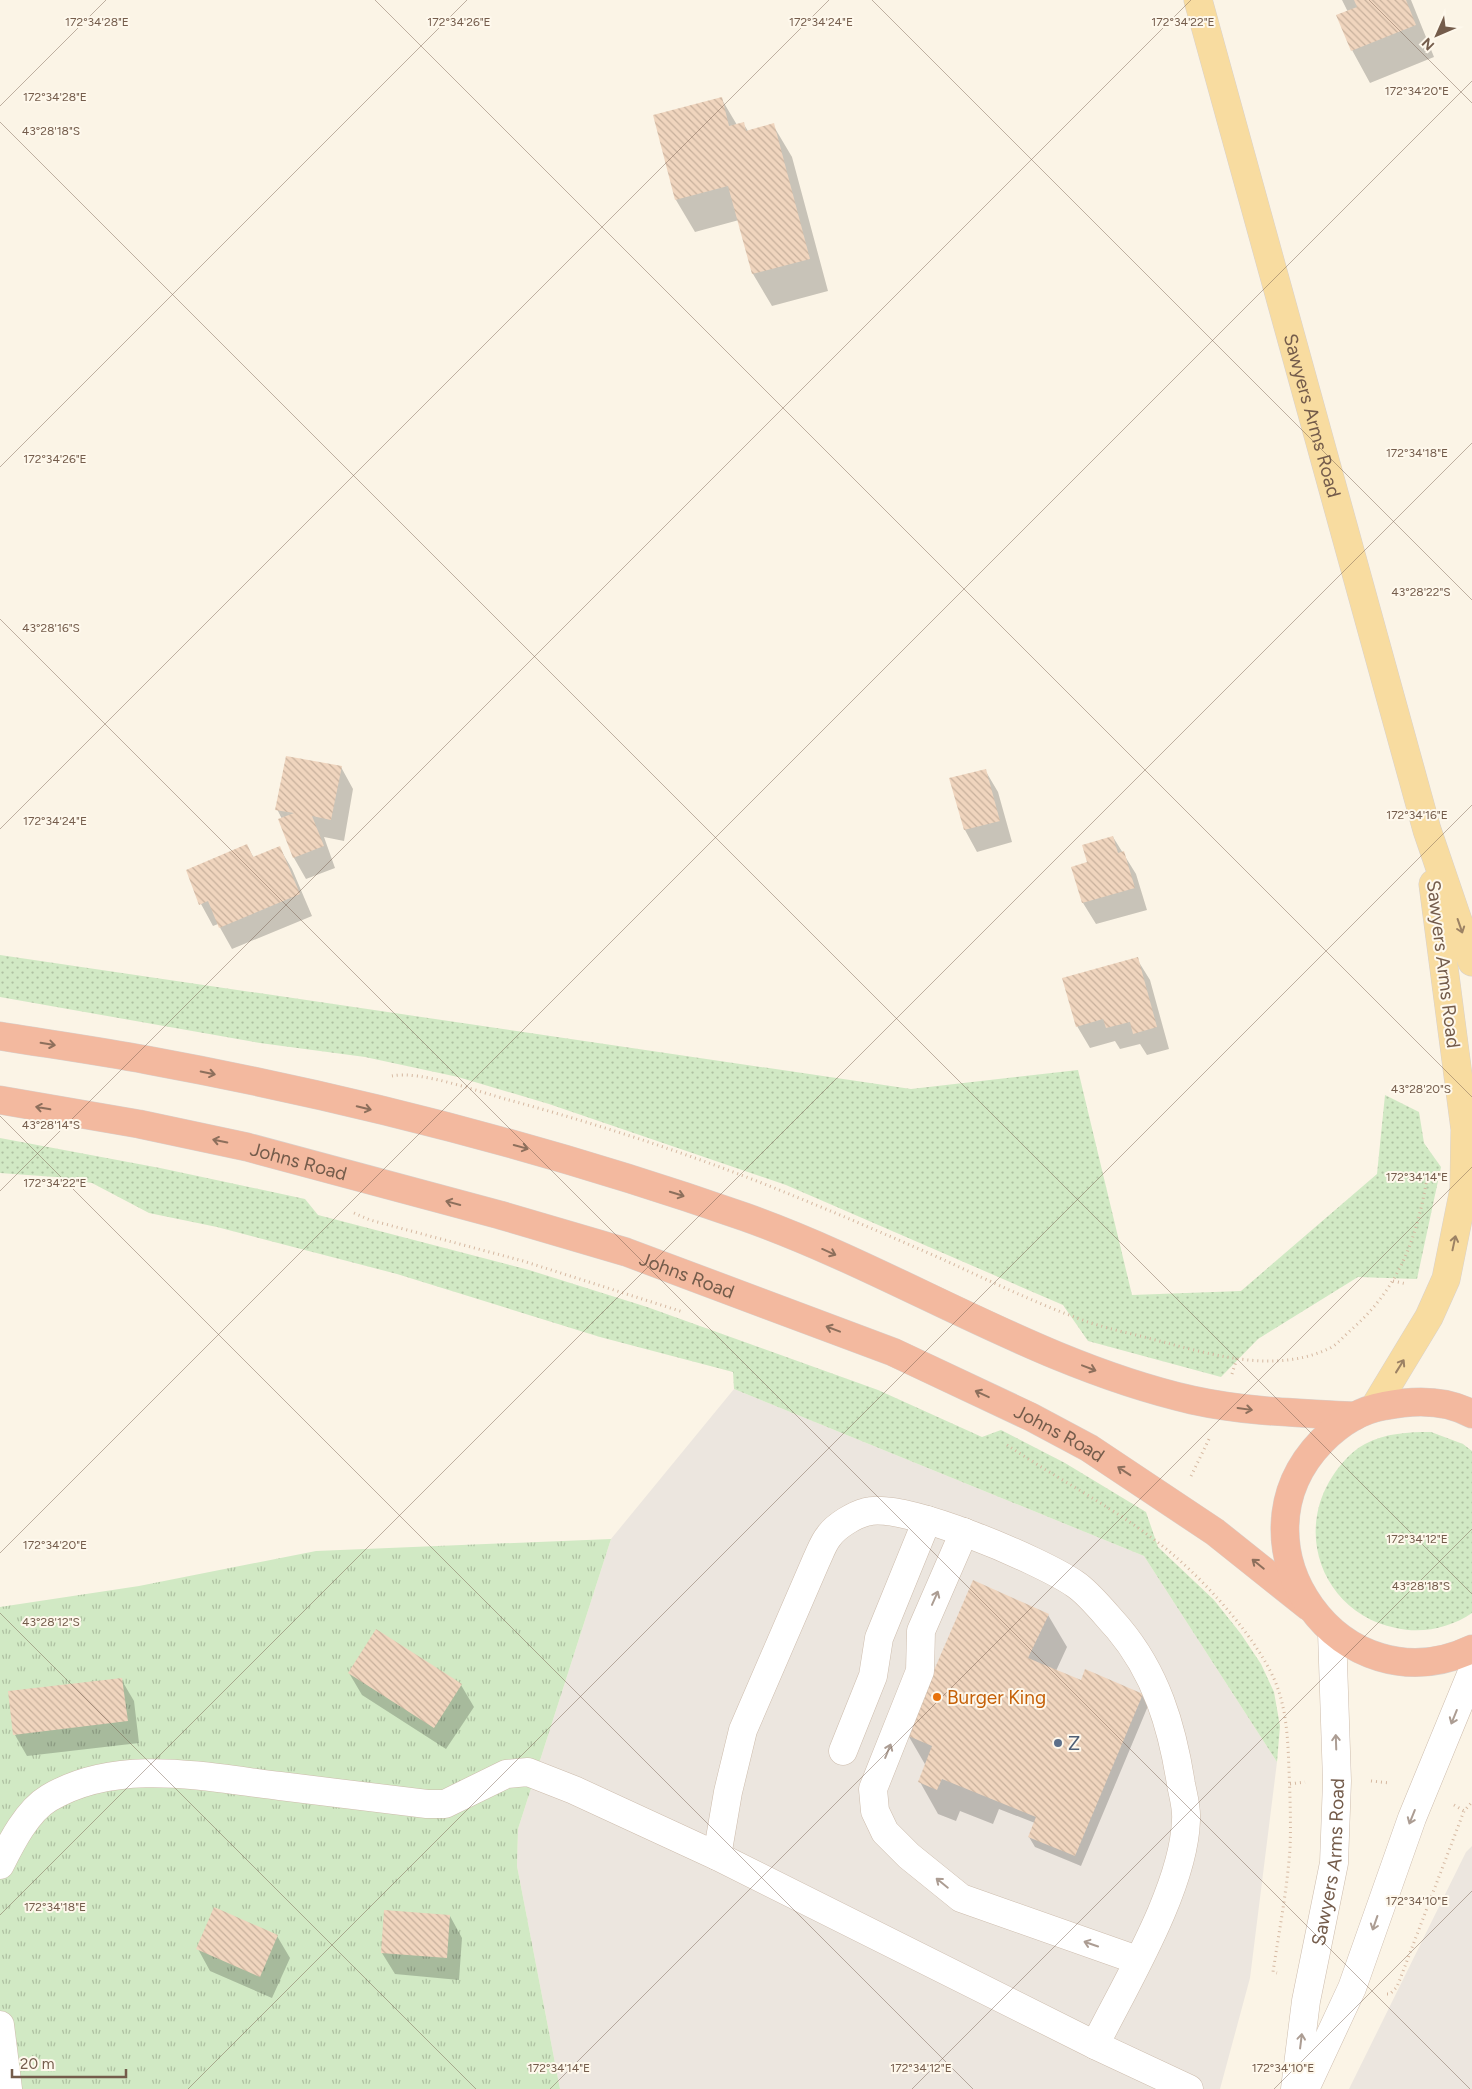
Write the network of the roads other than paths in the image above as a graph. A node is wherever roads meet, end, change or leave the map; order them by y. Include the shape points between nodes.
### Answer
1 (1198, 0) edge
2 (1427, 830) junction
3 (1472, 962) edge
4 (0, 1036) edge
5 (0, 1100) edge
6 (1365, 1412) junction
7 (1472, 1414) edge
8 (927, 1520) junction
9 (964, 1532) junction
10 (1309, 1607) junction
11 (1332, 1632) junction
12 (1472, 1649) edge
13 (1472, 1672) edge
14 (843, 1751) dead end
15 (717, 1856) junction
16 (0, 1865) edge
17 (1137, 1960) junction
18 (0, 2025) edge
19 (1095, 2045) junction
20 (8, 2089) edge
21 (1189, 2089) edge
22 (1295, 2089) edge
23 (1305, 2089) edge

1 - 2 main road, Sawyers Arms Road
2 -> 3 main road, Sawyers Arms Road
6 -> 2 main road, Sawyers Arms Road via 1429,1318 1446,1279 1464,1190 1465,1129
4 -> 6 highway via 148,1060 316,1096 561,1158 750,1219 927,1295 1043,1350 1105,1374 1192,1400 1252,1410
10 -> 5 highway, Johns Road via 1255,1562 1088,1448 1031,1417 893,1352 626,1252 266,1151 139,1124
6 - 7 highway via 1405,1401 1435,1402
6 - 10 highway via 1332,1431 1312,1451 1298,1474 1288,1501 1285,1528 1287,1556 1295,1582
8 - 9 street
8 - 14 street via 879,1638 873,1676
8 - 15 street via 887,1509 866,1512 851,1518 829,1535 743,1730
9 - 17 street via 1026,1558 1076,1584 1119,1629 1153,1680 1174,1738 1186,1818 1178,1866 1167,1898
17 -> 9 street via 961,1898 909,1856 885,1832 875,1812 873,1789 920,1671 921,1631
10 - 11 highway
11 - 12 highway via 1354,1647 1406,1662 1433,1661
22 -> 11 street, Sawyers Arms Road via 1306,2002 1334,1863 1337,1781
13 -> 23 street via 1423,1790 1352,1988
15 - 16 street via 528,1772 506,1774 444,1804 190,1775 128,1774 86,1782 48,1799 27,1820
15 - 19 street
17 - 19 street
18 - 20 street
19 - 21 street

